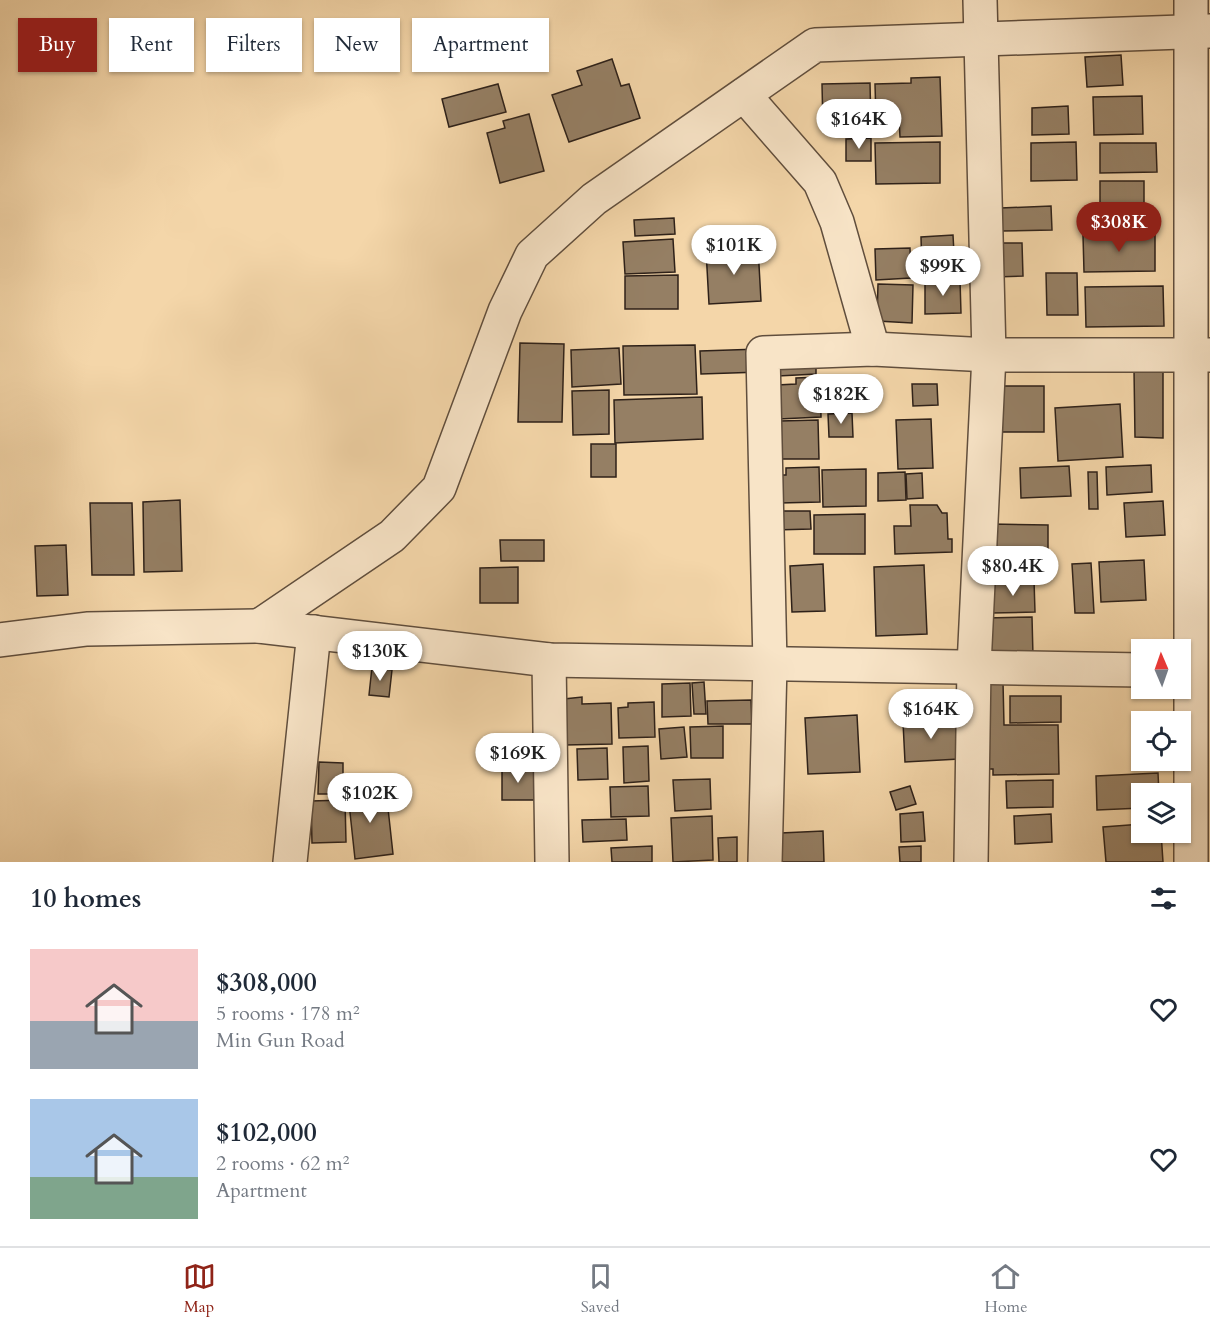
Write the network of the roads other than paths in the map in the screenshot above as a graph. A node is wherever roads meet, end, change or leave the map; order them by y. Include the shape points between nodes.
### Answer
1 (980, 0) edge
2 (1197, 21) edge
3 (979, 39) junction
4 (744, 94) junction
5 (873, 349) junction
6 (989, 355) junction
7 (1201, 355) edge
8 (259, 626) junction
9 (314, 633) junction
10 (0, 640) edge
11 (549, 660) junction
12 (770, 664) junction
13 (974, 666) junction
14 (1131, 670) edge
15 (1194, 672) edge
16 (290, 862) edge
17 (552, 862) edge
18 (765, 862) edge
19 (970, 862) edge
20 (1191, 862) edge

1 - 3 street
2 - 3 street
2 - 7 street
3 - 4 street via 815,45
3 - 6 street
4 - 5 street via 820,182 837,222
4 - 8 street via 594,199 532,255 505,311 439,488 392,536
5 - 6 street
5 - 12 street via 763,353
6 - 7 street
6 - 13 street
7 - 15 street
8 - 9 street
8 - 10 street via 87,629
9 - 11 street
9 - 16 street
11 - 12 street
11 - 17 street
12 - 13 street
12 - 18 street
13 - 14 street
13 - 19 street
15 - 20 street

